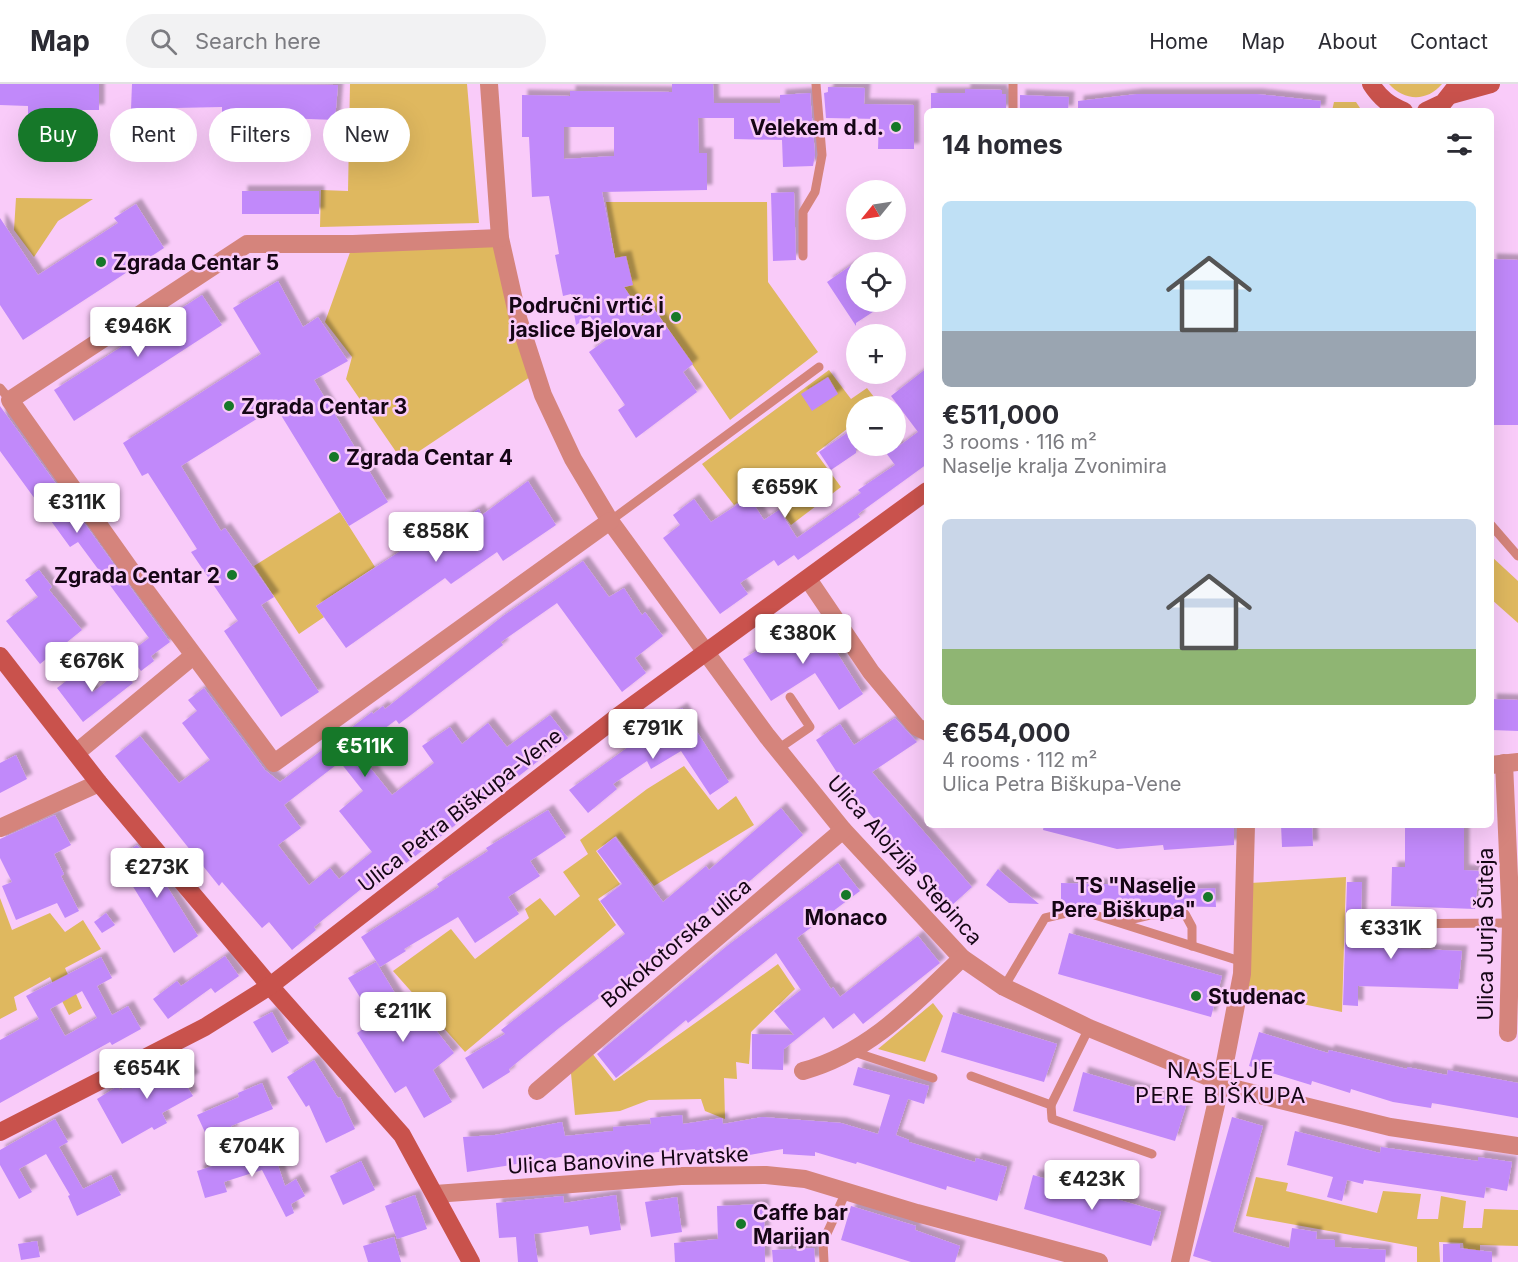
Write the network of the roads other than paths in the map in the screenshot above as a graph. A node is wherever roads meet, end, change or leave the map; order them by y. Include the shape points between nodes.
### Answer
1 (489, 84) edge
2 (816, 84) edge
3 (1013, 84) edge
4 (1491, 84) edge
5 (1454, 89) edge
6 (1374, 92) edge
7 (1013, 108) edge
8 (1396, 108) edge
9 (1432, 108) edge
10 (500, 238) junction
11 (803, 256) dead end
12 (819, 367) dead end
13 (5, 394) edge
14 (924, 493) edge
15 (610, 521) junction
16 (1494, 528) edge
17 (1518, 556) edge
18 (808, 579) junction
19 (707, 654) junction
20 (0, 656) edge
21 (193, 656) junction
22 (790, 697) dead end
23 (924, 730) edge
24 (777, 749) junction
25 (76, 753) junction
26 (1504, 763) edge
27 (99, 783) junction
28 (0, 828) edge
29 (1246, 828) edge
30 (843, 830) junction
31 (1117, 922) junction
32 (1511, 923) junction
33 (1361, 924) dead end
34 (1192, 946) junction
35 (962, 958) junction
36 (1243, 962) junction
37 (270, 986) junction
38 (1004, 987) junction
39 (1089, 1028) junction
40 (1508, 1033) dead end
41 (851, 1051) junction
42 (803, 1071) dead end
43 (971, 1076) dead end
44 (933, 1078) dead end
45 (1221, 1083) junction
46 (537, 1091) dead end
47 (1051, 1105) junction
48 (0, 1132) edge
49 (1518, 1146) edge
50 (1152, 1154) dead end
51 (846, 1192) junction
52 (435, 1194) junction
53 (471, 1262) edge
54 (824, 1262) edge
55 (1100, 1262) edge
56 (1180, 1262) edge

1 - 10 street, Ulica Alojzija Stepinca
2 - 11 lane via 822,155 815,192 803,212
3 - 7 lane
4 - 5 main road
5 - 9 main road via 1443,103
6 - 8 main road
10 - 13 street via 247,244
10 - 15 street, Ulica Alojzija Stepinca via 518,318 543,395 573,459
12 - 15 lane
13 - 21 street
14 - 18 main road, Ulica Petra Biškupa-Vene
15 - 19 street, Ulica Alojzija Stepinca
15 - 21 street via 274,763
16 - 17 lane
18 - 19 main road, Ulica Petra Biškupa-Vene
18 - 23 street via 871,672
19 - 24 street, Ulica Alojzija Stepinca
19 - 37 main road, Ulica Petra Biškupa-Vene via 617,717
20 - 25 main road
21 - 25 street
22 - 24 lane via 810,726
24 - 30 street, Ulica Alojzija Stepinca
25 - 27 main road
26 - 32 street, Ulica Jurja Šuteja
27 - 28 street
27 - 37 main road
29 - 36 street
30 - 35 street, Ulica Alojzija Stepinca
30 - 46 street, Bokokotorska ulica
31 - 34 lane
31 - 34 lane via 1150,915 1185,914 1192,927
31 - 38 lane via 1079,910 1045,918
32 - 33 lane
32 - 40 street, Ulica Jurja Šuteja
34 - 36 lane
35 - 38 street, Ulica Alojzija Stepinca
35 - 41 street via 888,1027
36 - 45 street
37 - 48 main road, Ulica Petra Biškupa-Vene via 205,1027
37 - 52 main road via 402,1135
38 - 39 street, Ulica Alojzija Stepinca
39 - 45 street, Ulica Alojzija Stepinca
39 - 47 lane
41 - 42 street
41 - 44 lane
43 - 47 lane
45 - 49 street, Ulica Alojzija Stepinca via 1380,1125
45 - 56 street
47 - 50 lane via 1052,1119
51 - 52 street, Ulica Banovine Hrvatske via 805,1179 713,1175
51 - 54 lane via 823,1242
51 - 55 street, Ulica Banovine Hrvatske
52 - 53 main road

